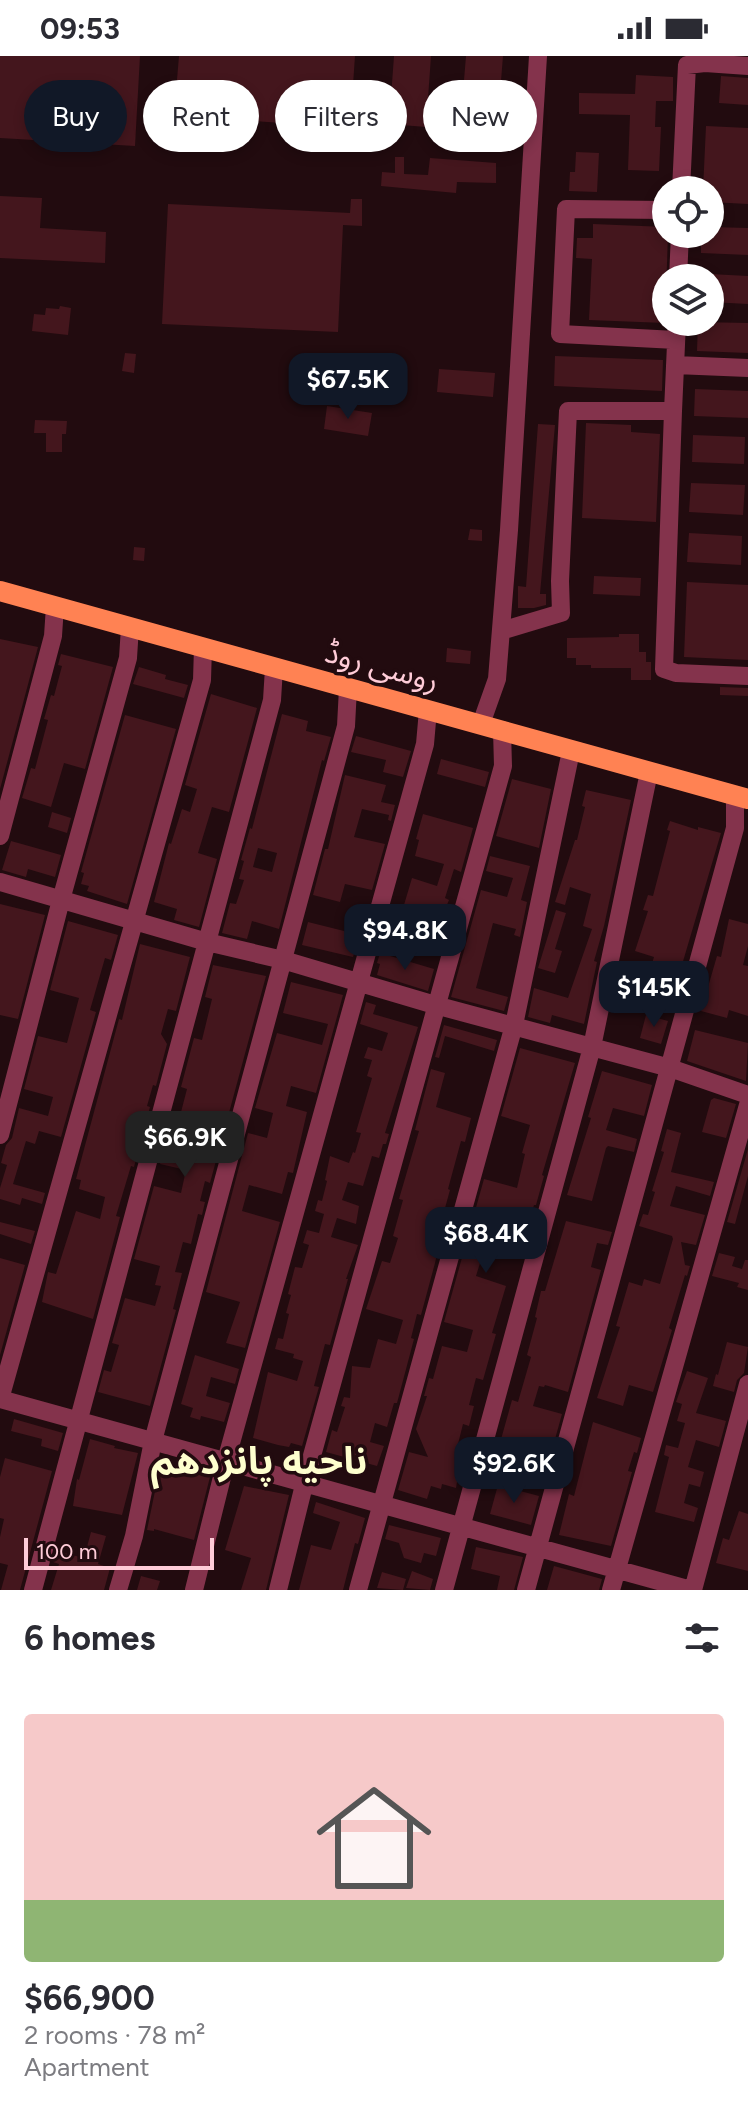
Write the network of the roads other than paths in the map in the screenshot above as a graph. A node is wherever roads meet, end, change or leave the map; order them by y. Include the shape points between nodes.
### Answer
1 (538, 56) edge
2 (748, 66) edge
3 (682, 176) edge
4 (652, 210) edge
5 (652, 332) edge
6 (676, 336) edge
7 (675, 365) junction
8 (748, 368) edge
9 (673, 411) junction
10 (0, 591) edge
11 (55, 606) junction
12 (130, 627) junction
13 (501, 631) junction
14 (203, 647) junction
15 (274, 668) junction
16 (748, 676) edge
17 (348, 688) junction
18 (428, 710) junction
19 (481, 724) junction
20 (502, 730) junction
21 (571, 751) junction
22 (649, 772) junction
23 (741, 797) edge
24 (0, 836) edge
25 (0, 882) edge
26 (61, 900) junction
27 (135, 921) junction
28 (207, 942) junction
29 (283, 960) junction
30 (361, 983) junction
31 (435, 1005) junction
32 (514, 1025) junction
33 (592, 1047) junction
34 (670, 1068) junction
35 (748, 1095) edge
36 (748, 1105) edge
37 (0, 1135) edge
38 (748, 1384) edge
39 (0, 1399) edge
40 (80, 1421) junction
41 (153, 1441) junction
42 (226, 1461) junction
43 (305, 1481) junction
44 (381, 1505) junction
45 (461, 1526) junction
46 (538, 1547) junction
47 (617, 1568) junction
48 (33, 1590) edge
49 (118, 1590) edge
50 (194, 1590) edge
51 (278, 1590) edge
52 (358, 1590) edge
53 (444, 1590) edge
54 (526, 1590) edge
55 (611, 1590) edge
56 (692, 1590) edge

1 - 13 street
2 - 3 street via 687,65
4 - 5 street via 566,209 560,334
6 - 7 street
7 - 8 street
7 - 9 street
9 - 13 street via 568,411 561,613
9 - 16 street via 664,669
10 - 11 main road, روسی روڈ
11 - 12 main road, روسی روڈ
11 - 24 street via 53,636
12 - 14 main road, روسی روڈ
12 - 26 street via 128,658
13 - 19 street via 497,679
14 - 15 main road, روسی روڈ
14 - 27 street via 202,680
15 - 17 main road, روسی روڈ
15 - 28 street via 272,700
17 - 18 main road, روسی روڈ
17 - 29 street via 346,726
18 - 19 main road, روسی روڈ
18 - 30 street via 425,744
19 - 20 main road, روسی روڈ
20 - 21 main road, روسی روڈ
20 - 31 street via 503,766
21 - 22 main road, روسی روڈ
21 - 32 street
22 - 23 main road, روسی روڈ
22 - 33 street
23 - 34 street
25 - 26 street
26 - 27 street
26 - 37 street
27 - 28 street
27 - 39 street
28 - 29 street
28 - 40 street
29 - 30 street
29 - 41 street
30 - 31 street
30 - 42 street
31 - 32 street
31 - 43 street
32 - 33 street
32 - 44 street
33 - 34 street
33 - 45 street
34 - 35 street
34 - 46 street
36 - 47 street
38 - 56 street
39 - 40 street
40 - 41 street
40 - 48 street
41 - 42 street
41 - 49 street
42 - 43 street
42 - 50 street
43 - 44 street
43 - 51 street
44 - 45 street
44 - 52 street
45 - 46 street
45 - 53 street
46 - 47 street
46 - 54 street
47 - 55 street
47 - 56 street

